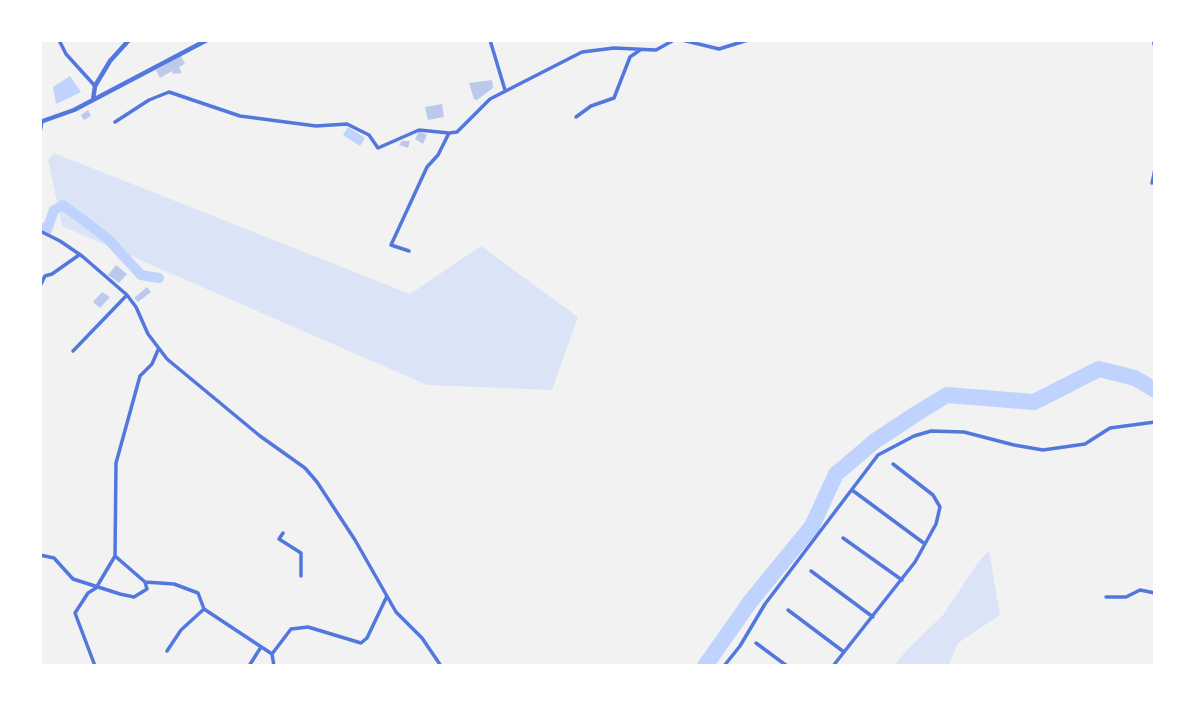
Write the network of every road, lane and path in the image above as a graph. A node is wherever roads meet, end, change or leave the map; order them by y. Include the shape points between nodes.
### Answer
1 (60, 40) edge
2 (129, 40) edge
3 (207, 40) edge
4 (490, 40) edge
5 (674, 40) edge
6 (682, 40) edge
7 (748, 40) edge
8 (1153, 40) edge
9 (1155, 47) edge
10 (641, 49) junction
11 (95, 86) junction
12 (505, 90) junction
13 (93, 100) junction
14 (576, 117) dead end
15 (41, 122) edge
16 (115, 122) dead end
17 (40, 133) edge
18 (449, 133) junction
19 (1155, 169) edge
20 (1152, 183) dead end
21 (40, 231) edge
22 (409, 251) dead end
23 (79, 255) junction
24 (40, 285) edge
25 (127, 295) junction
26 (158, 350) junction
27 (73, 351) dead end
28 (1155, 422) edge
29 (893, 464) dead end
30 (852, 489) junction
31 (283, 533) dead end
32 (843, 538) dead end
33 (925, 544) junction
34 (40, 555) edge
35 (115, 556) junction
36 (811, 570) dead end
37 (301, 576) dead end
38 (902, 580) junction
39 (145, 582) junction
40 (96, 587) junction
41 (1155, 593) edge
42 (387, 596) junction
43 (1106, 597) dead end
44 (204, 609) junction
45 (788, 610) dead end
46 (873, 617) junction
47 (756, 643) dead end
48 (261, 647) junction
49 (167, 651) dead end
50 (844, 652) junction
51 (272, 654) junction
52 (95, 666) edge
53 (249, 666) edge
54 (274, 666) edge
55 (441, 666) edge
56 (724, 666) edge
57 (787, 666) edge
58 (833, 666) edge

1 - 11 street via 66,54
2 - 11 street
3 - 13 street
4 - 12 street
5 - 10 street via 656,50
6 - 7 street via 719,49
8 - 9 street
10 - 12 street via 582,52
10 - 14 street via 630,57 614,98
11 - 13 street
12 - 18 street via 481,106 457,132
13 - 15 street
15 - 17 street
16 - 18 street via 169,92 240,116 316,126 347,124 369,135 378,148 419,130
18 - 22 street via 427,167 391,245
19 - 20 street
21 - 23 street
23 - 24 street via 45,276
23 - 25 street
25 - 26 street
25 - 27 street
26 - 35 street via 140,376 116,463
26 - 42 street via 304,468 355,540
28 - 30 street via 1110,428 1085,444 1044,450 964,432 931,431 878,455
29 - 33 street via 933,495 940,507
30 - 33 street
30 - 56 street
31 - 37 street via 279,539 301,553
32 - 38 street
33 - 38 street
34 - 40 street via 54,558 73,579
35 - 39 street
35 - 40 street
36 - 46 street
38 - 46 street
39 - 40 street via 147,589 134,597
39 - 44 street via 174,584 198,593
40 - 52 street via 75,613
41 - 43 street via 1140,590 1126,597
42 - 51 street via 361,643 308,627 291,629
42 - 55 street
44 - 48 street
44 - 49 street
45 - 50 street
46 - 50 street
47 - 57 street
48 - 51 street
48 - 53 street
50 - 58 street
51 - 54 street

